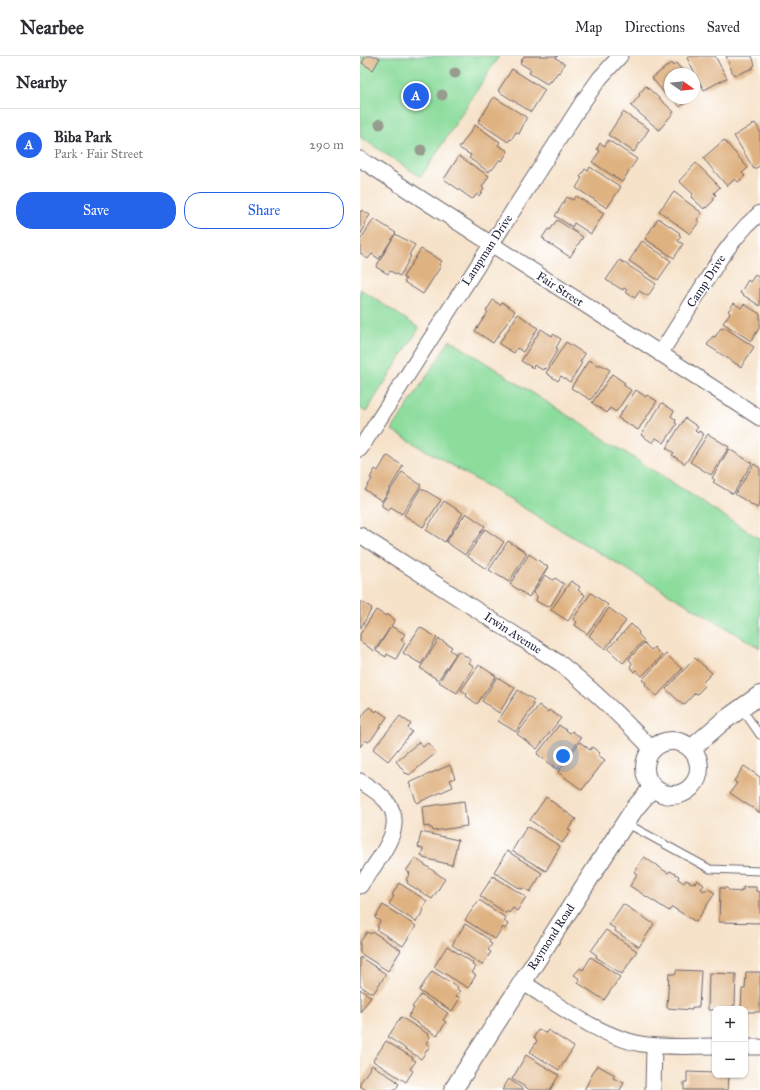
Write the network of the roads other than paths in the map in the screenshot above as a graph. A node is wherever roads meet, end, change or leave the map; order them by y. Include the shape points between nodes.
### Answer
1 (620, 56) edge
2 (360, 159) edge
3 (760, 213) edge
4 (491, 244) junction
5 (660, 354) junction
6 (760, 418) edge
7 (360, 449) edge
8 (360, 535) edge
9 (760, 695) edge
10 (742, 708) junction
11 (760, 735) edge
12 (652, 749) junction
13 (691, 749) junction
14 (360, 782) edge
15 (653, 787) junction
16 (625, 822) junction
17 (760, 871) edge
18 (360, 886) edge
19 (522, 982) junction
20 (654, 1046) junction
21 (712, 1046) edge
22 (748, 1047) edge
23 (760, 1047) edge
24 (453, 1090) edge
25 (653, 1090) edge

1 - 4 street, Lampman Drive via 582,103
2 - 4 street, Fair Street
3 - 5 street, Camp Drive via 721,257
4 - 5 street, Fair Street
4 - 7 street, Lampman Drive
5 - 6 street, Fair Street
8 - 12 street, Irwin Avenue via 561,664 599,696
9 - 10 street
10 - 11 lane
10 - 13 street
12 - 13 street via 664,742 676,741
12 - 15 street via 645,765 646,774
13 - 15 street via 699,764 699,772 692,786 686,791 670,795
14 - 18 street via 387,802 392,811 394,824 391,836
15 - 16 street, Raymond Road
16 - 17 lane via 710,869
16 - 19 street, Raymond Road
19 - 20 street via 594,1028 633,1042
19 - 24 street, Raymond Road
20 - 21 street
20 - 25 street
22 - 23 street

